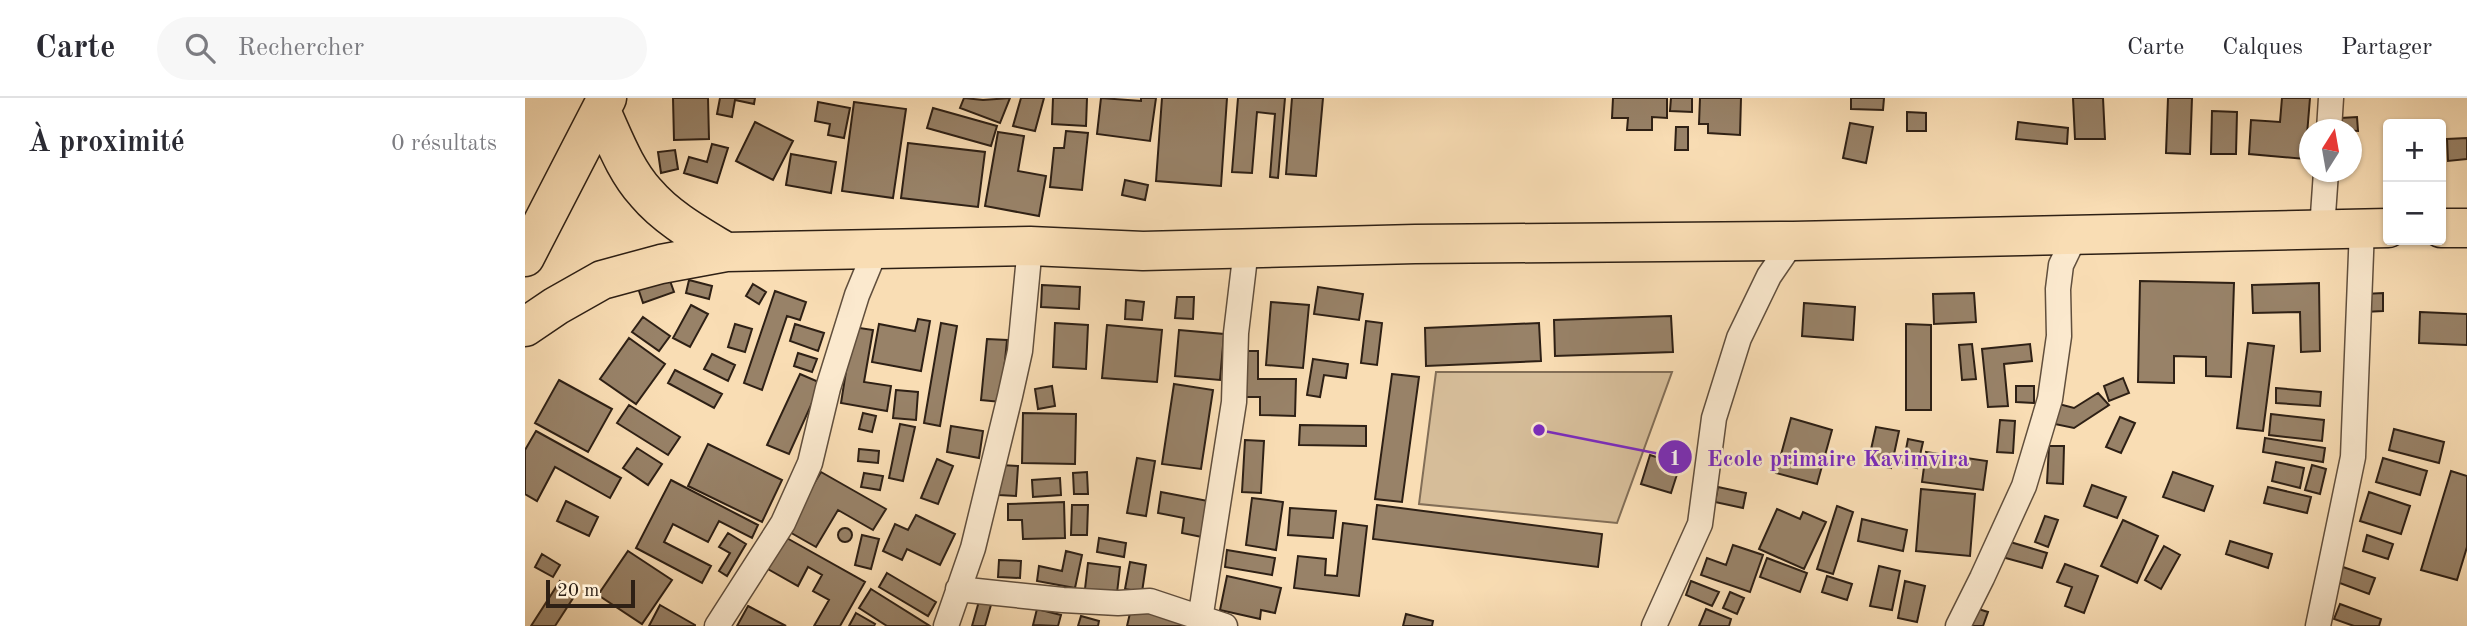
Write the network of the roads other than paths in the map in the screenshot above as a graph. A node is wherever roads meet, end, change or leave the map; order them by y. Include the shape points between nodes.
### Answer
1 (2331, 98) edge
2 (604, 105) edge
3 (2330, 119) edge
4 (2325, 182) edge
5 (2375, 228) edge
6 (2446, 228) edge
7 (2467, 228) edge
8 (2322, 229) junction
9 (2076, 233) junction
10 (1793, 241) junction
11 (1030, 246) junction
12 (876, 249) junction
13 (1246, 249) junction
14 (726, 252) junction
15 (525, 257) edge
16 (525, 327) edge
17 (958, 589) junction
18 (1199, 622) edge
19 (717, 626) edge
20 (946, 626) edge
21 (1225, 626) edge
22 (1654, 626) edge
23 (1958, 626) edge
24 (2318, 626) edge

1 - 3 street
2 - 14 highway via 625,163 646,193 674,219
2 - 15 highway
4 - 8 street
5 - 8 highway
5 - 24 street via 2353,457
6 - 7 highway
8 - 9 highway
9 - 10 highway
9 - 23 street via 2061,265 2059,336 2050,400 2024,486
10 - 13 highway
10 - 22 street via 1769,276 1739,338 1714,418 1700,524
11 - 12 highway
11 - 13 highway
11 - 17 street via 1020,351 973,548
12 - 14 highway
12 - 19 street via 828,388 810,463 783,523
13 - 18 street via 1234,402
14 - 16 highway via 602,280
17 - 18 street via 1063,600 1150,601
17 - 20 street
18 - 21 street

